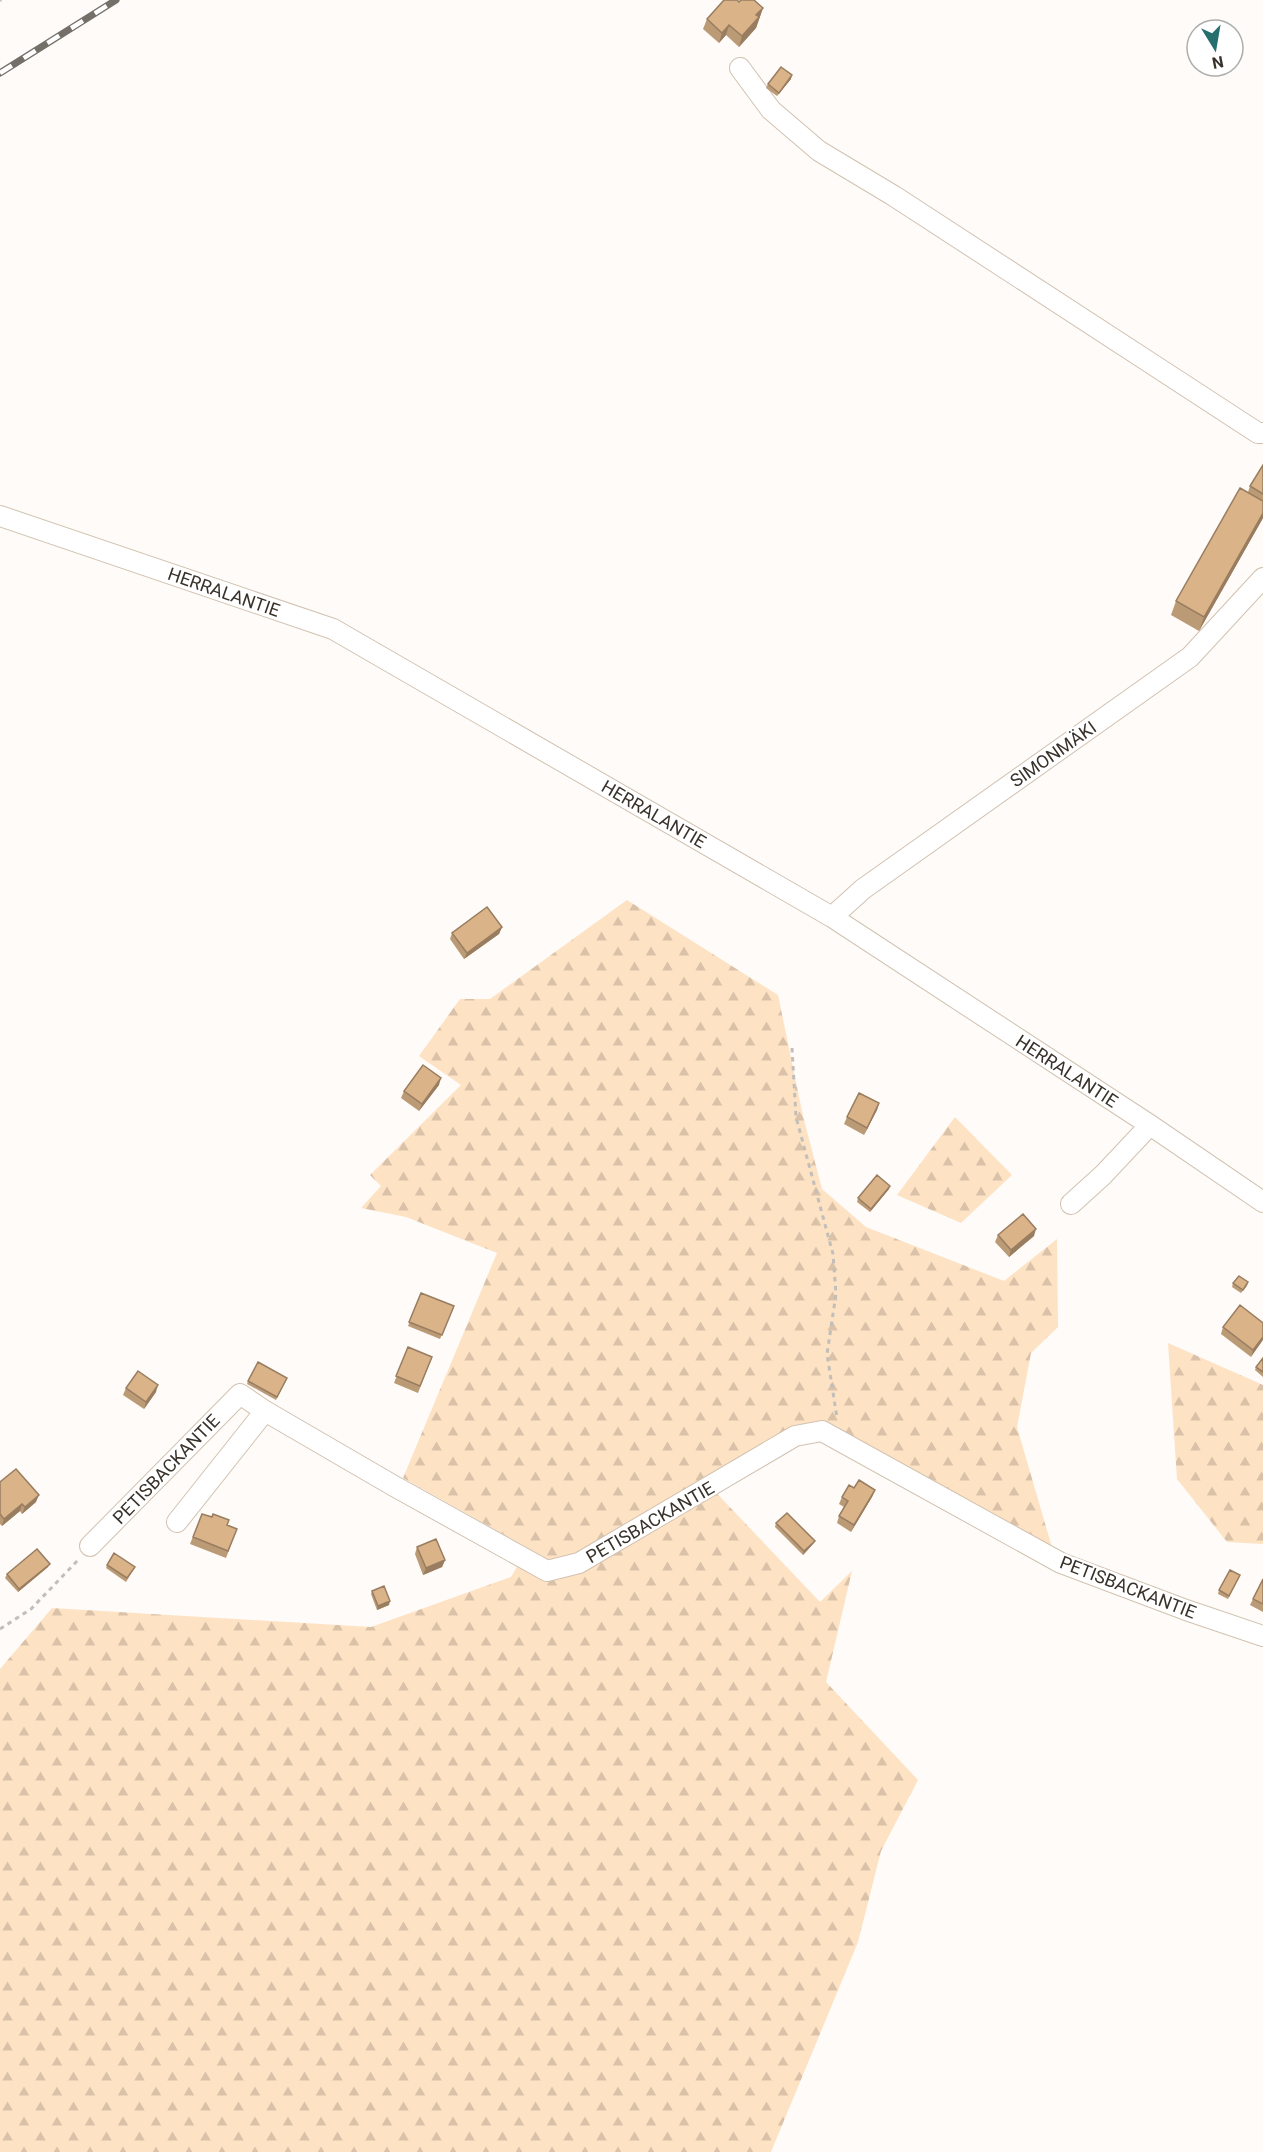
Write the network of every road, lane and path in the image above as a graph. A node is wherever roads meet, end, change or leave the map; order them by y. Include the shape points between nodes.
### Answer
1 (740, 68) dead end
2 (1263, 433) edge
3 (0, 516) edge
4 (1263, 578) edge
5 (832, 917) junction
6 (792, 1048) dead end
7 (1150, 1125) junction
8 (1263, 1202) edge
9 (1071, 1204) dead end
10 (265, 1411) junction
11 (838, 1440) junction
12 (177, 1522) dead end
13 (90, 1546) joint
14 (0, 1629) edge
15 (1263, 1636) edge

1 - 2 street via 771,110 819,151
3 - 5 street, HERRALANTIE via 333,629
4 - 5 street, SIMONMÄKI via 1190,657 863,889
5 - 7 street, HERRALANTIE
6 - 11 path via 796,1117 833,1254 836,1294 827,1354
7 - 8 street, HERRALANTIE
7 - 9 street
10 - 11 street, PETISBACKANTIE via 547,1571 579,1563 795,1437 822,1431
10 - 12 street
10 - 13 street, PETISBACKANTIE via 240,1394
11 - 15 street, PETISBACKANTIE via 1062,1563
13 - 14 path via 32,1609

